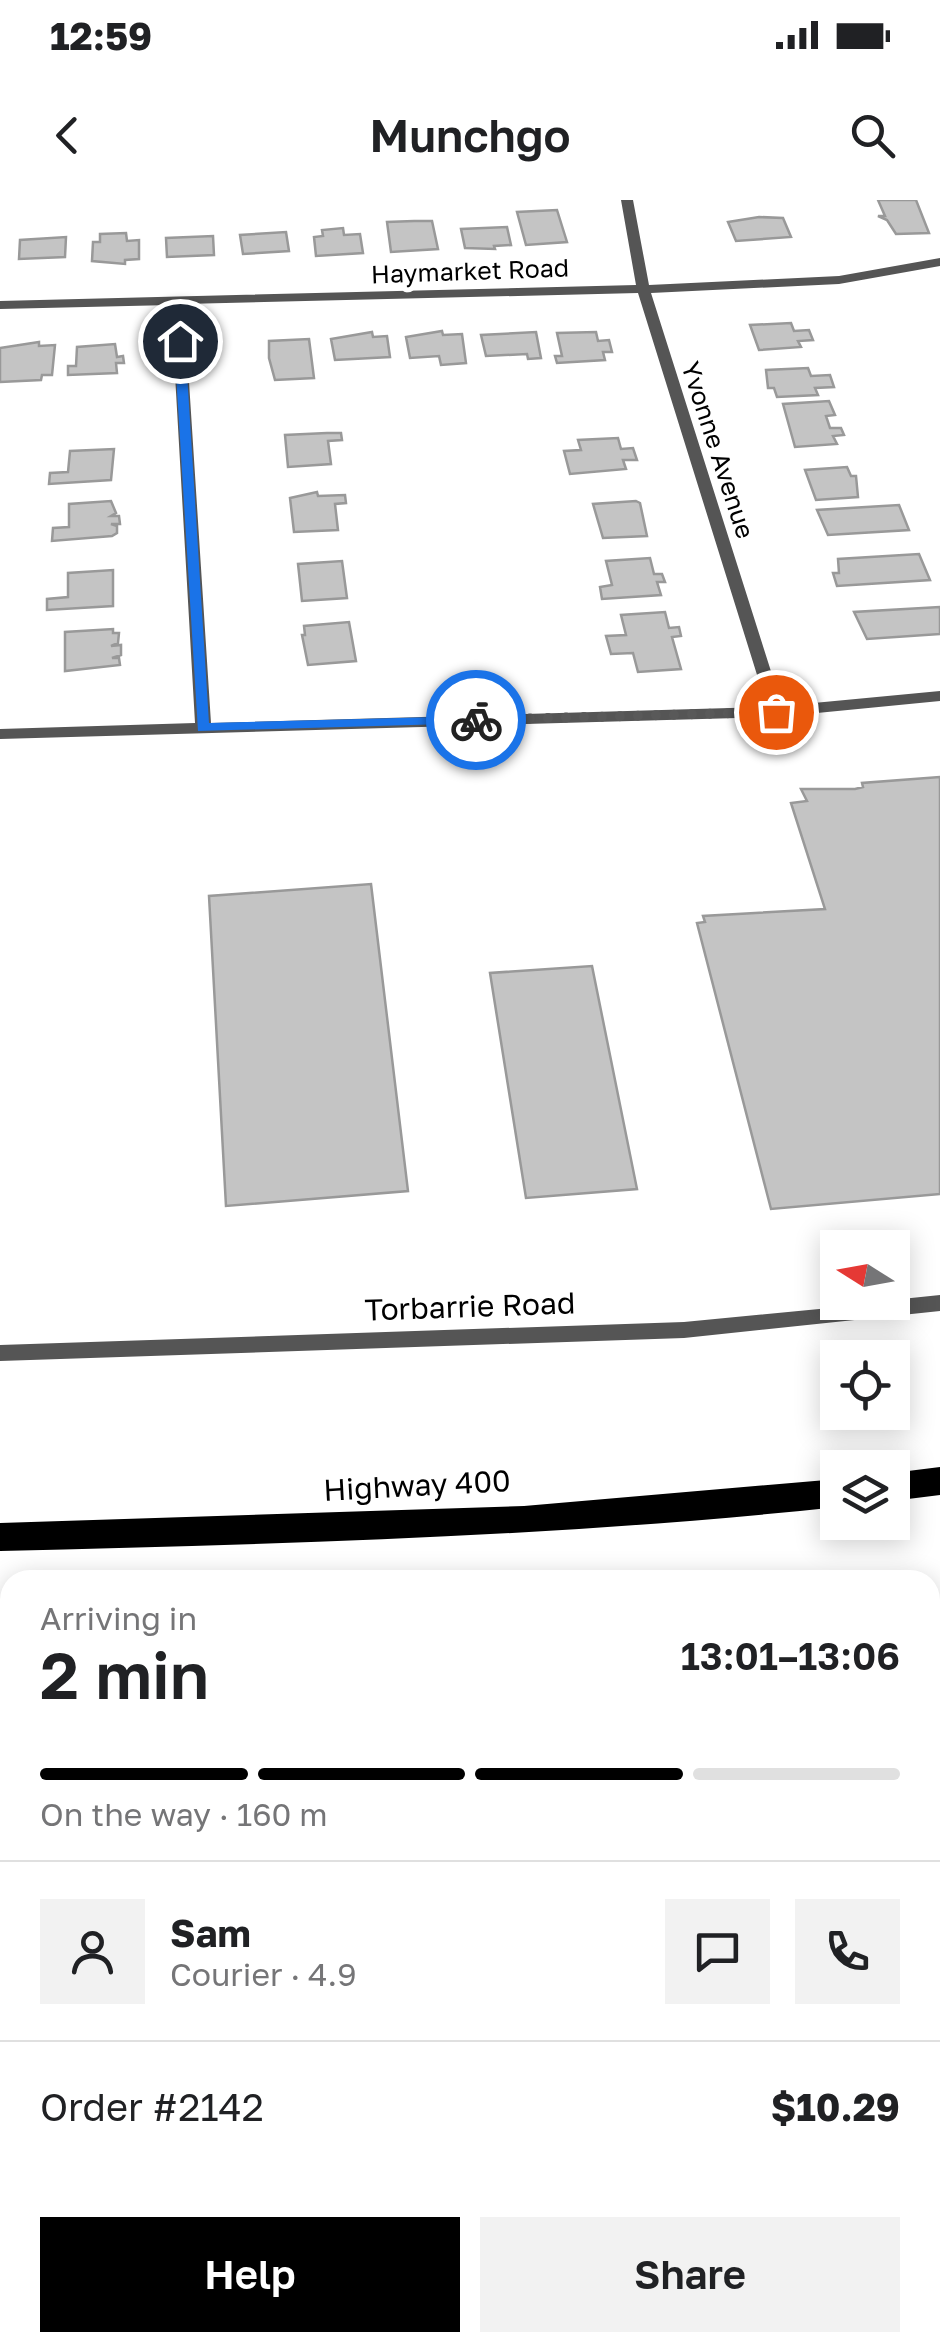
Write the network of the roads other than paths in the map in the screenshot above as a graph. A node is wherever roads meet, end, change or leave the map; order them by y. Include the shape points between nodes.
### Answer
1 (627, 200) edge
2 (940, 262) edge
3 (643, 289) junction
4 (177, 301) junction
5 (0, 304) edge
6 (940, 696) edge
7 (776, 712) junction
8 (203, 728) junction
9 (0, 734) edge
10 (940, 1303) edge
11 (0, 1353) edge
12 (940, 1481) edge
13 (910, 1485) edge
14 (820, 1495) edge
15 (0, 1537) edge

1 - 3 street, Yvonne Avenue
2 - 3 street, Haymarket Road via 839,280
3 - 4 street, Haymarket Road
3 - 7 street, Yvonne Avenue
4 - 5 street, Haymarket Road
4 - 8 street
6 - 7 street
7 - 8 street
8 - 9 street
10 - 11 street, Torbarrie Road via 684,1330
12 - 13 highway
14 - 15 highway, Highway 400 via 400,1526

